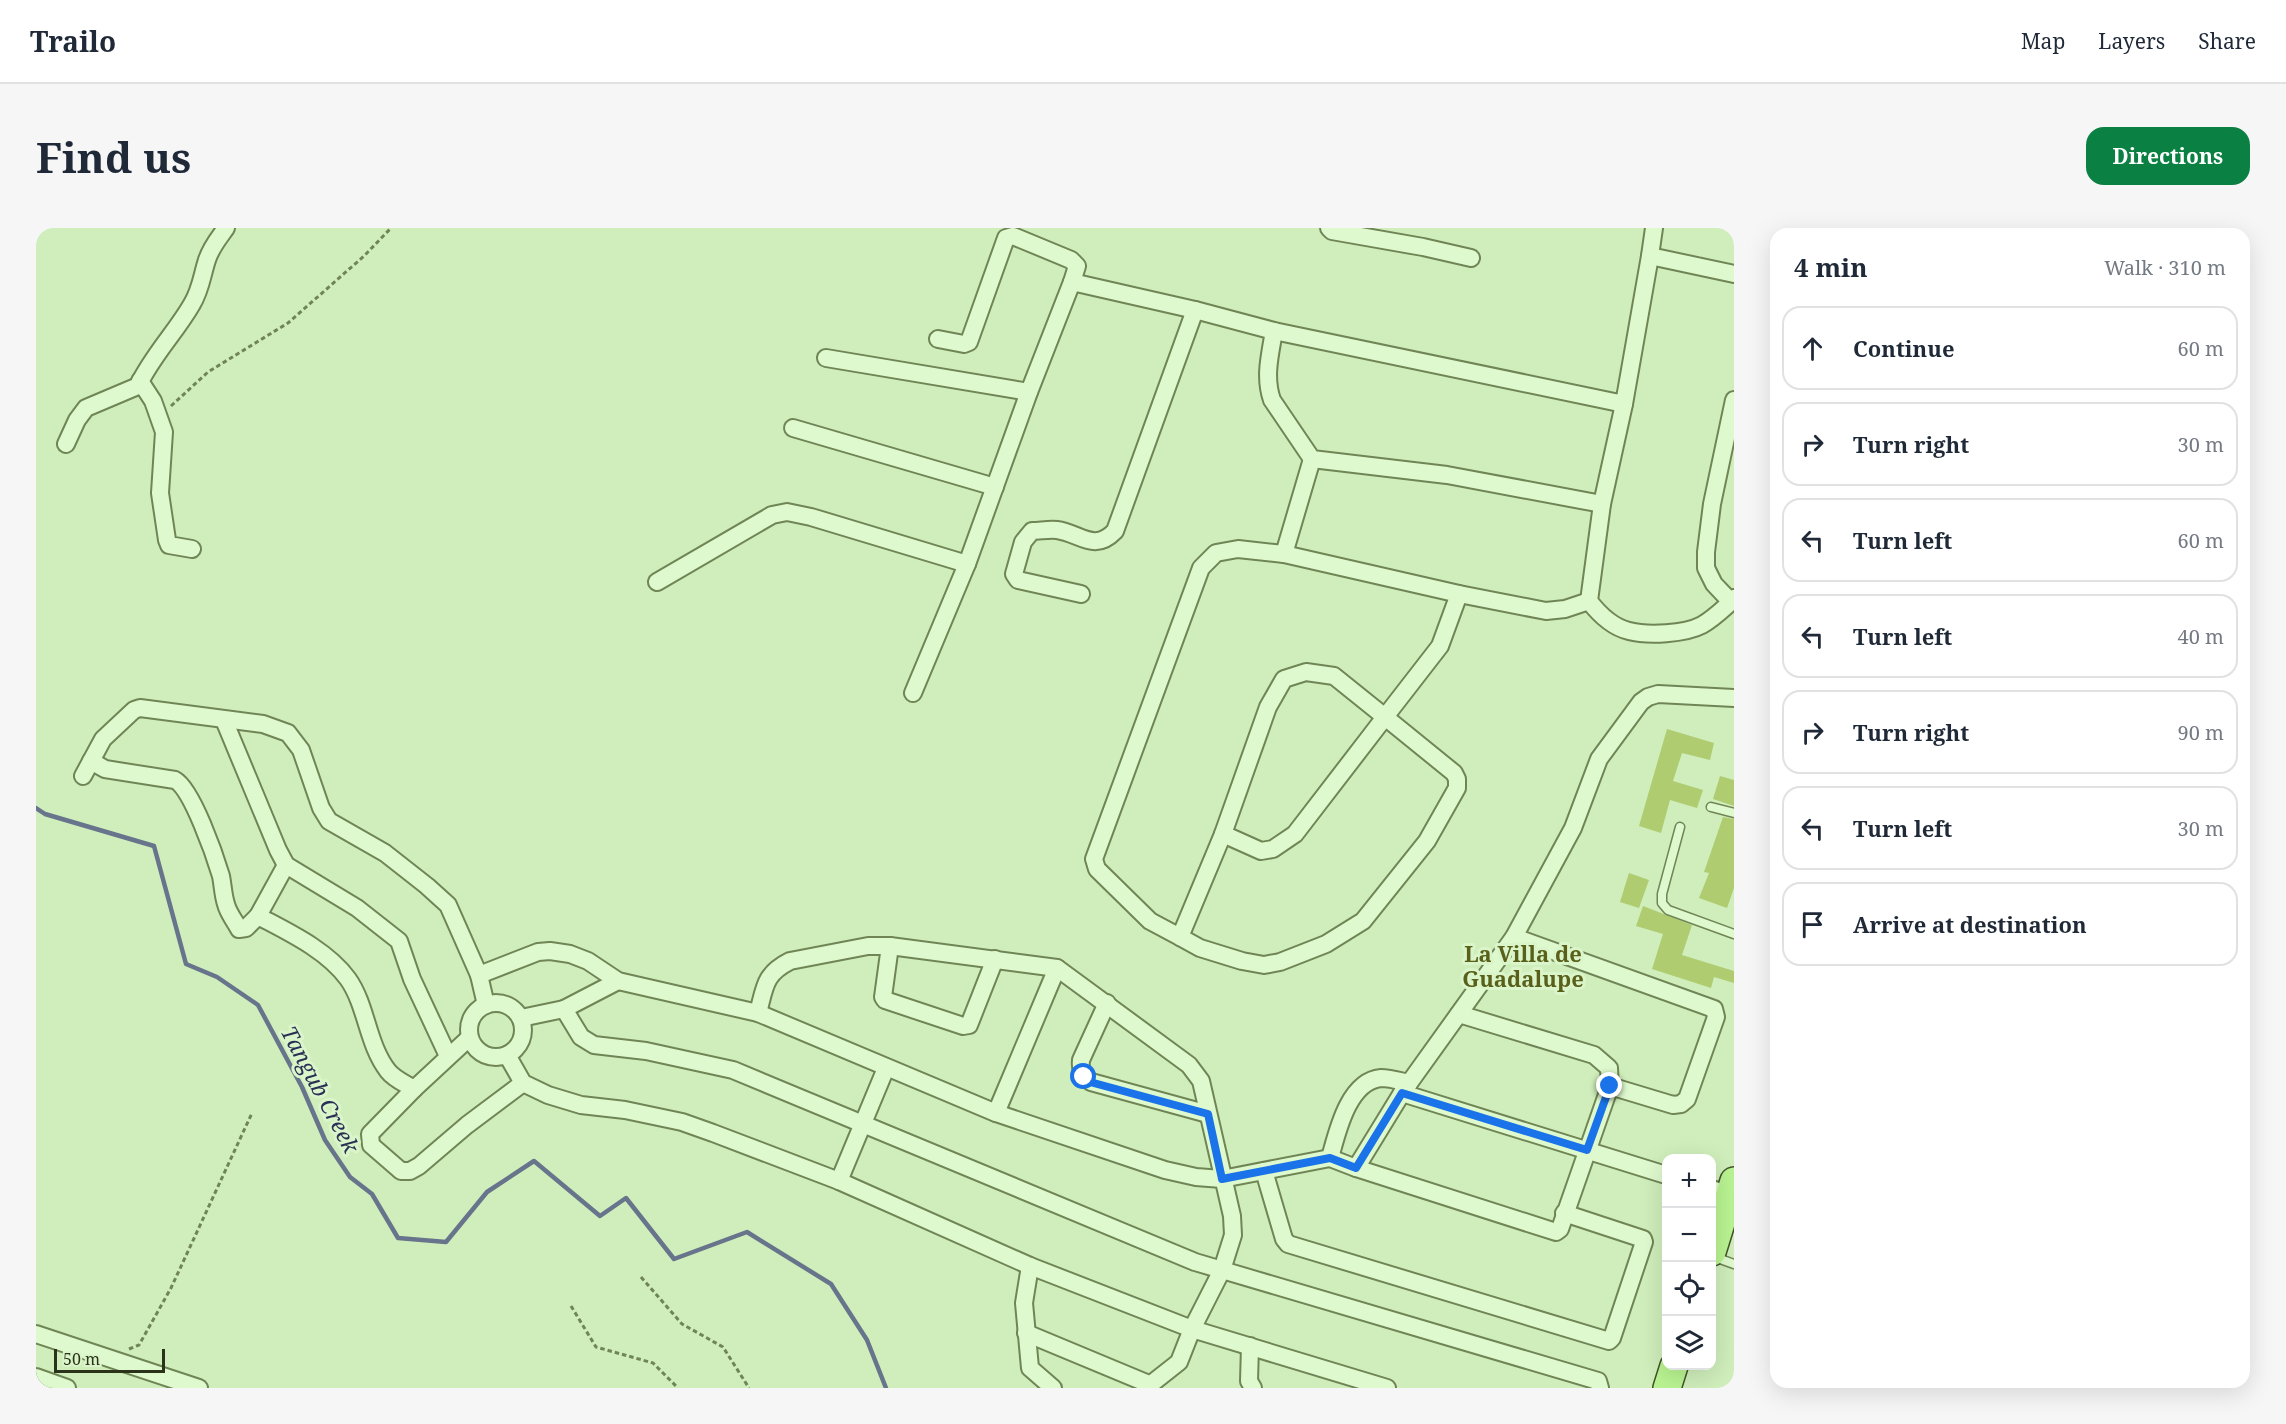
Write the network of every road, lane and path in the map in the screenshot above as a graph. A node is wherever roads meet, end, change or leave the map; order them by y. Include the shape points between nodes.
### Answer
1 (226, 228) edge
2 (391, 228) edge
3 (1329, 228) edge
4 (1654, 228) edge
5 (1650, 256) junction
6 (1471, 258) dead end
7 (1734, 274) edge
8 (1072, 282) junction
9 (1196, 310) junction
10 (1274, 331) junction
11 (938, 339) dead end
12 (826, 358) dead end
13 (140, 381) junction
14 (1029, 392) junction
15 (1734, 400) edge
16 (1624, 404) junction
17 (159, 418) junction
18 (793, 428) dead end
19 (66, 444) dead end
20 (1311, 459) junction
21 (995, 487) junction
22 (1602, 504) junction
23 (192, 549) dead end
24 (1284, 554) junction
25 (967, 564) junction
26 (657, 582) dead end
27 (1081, 594) dead end
28 (1459, 594) junction
29 (1732, 600) edge
30 (1589, 601) junction
31 (913, 693) dead end
32 (1734, 698) edge
33 (1385, 717) junction
34 (224, 720) junction
35 (1711, 807) dead end
36 (1734, 813) edge
37 (1680, 827) dead end
38 (1223, 834) junction
39 (286, 865) junction
40 (258, 916) junction
41 (1734, 934) edge
42 (1180, 937) junction
43 (1514, 937) junction
44 (890, 946) junction
45 (995, 959) junction
46 (1057, 968) junction
47 (479, 975) junction
48 (618, 981) junction
49 (1107, 1004) junction
50 (486, 1005) junction
51 (564, 1009) junction
52 (758, 1013) junction
53 (1459, 1014) junction
54 (520, 1018) junction
55 (470, 1038) junction
56 (507, 1055) junction
57 (448, 1056) junction
58 (886, 1068) junction
59 (524, 1083) junction
60 (1610, 1086) junction
61 (1405, 1088) junction
62 (414, 1089) junction
63 (252, 1113) dead end
64 (996, 1113) junction
65 (1208, 1114) junction
66 (863, 1123) junction
67 (1587, 1150) junction
68 (1330, 1158) junction
69 (1356, 1168) junction
70 (1263, 1171) junction
71 (1662, 1174) edge
72 (1222, 1179) junction
73 (839, 1180) junction
74 (1725, 1188) edge
75 (1564, 1213) junction
76 (1716, 1232) edge
77 (1716, 1257) edge
78 (1734, 1264) edge
79 (1030, 1266) junction
80 (1222, 1270) junction
81 (641, 1277) dead end
82 (571, 1306) dead end
83 (1192, 1329) junction
84 (1026, 1333) junction
85 (36, 1334) edge
86 (1250, 1346) junction
87 (108, 1358) junction
88 (1672, 1370) edge
89 (36, 1377) edge
90 (1149, 1386) edge
91 (67, 1388) edge
92 (199, 1388) edge
93 (678, 1388) edge
94 (749, 1388) edge
95 (1053, 1388) edge
96 (1253, 1388) edge
97 (1387, 1388) edge
98 (1600, 1388) edge
99 (1667, 1388) edge

1 - 13 street via 207,259 201,288 192,305
2 - 17 path via 288,323 208,372
3 - 6 street
4 - 5 street
5 - 7 street
5 - 16 street
8 - 9 street
8 - 11 street via 1077,266 1071,260 1010,236 1006,238 969,342
8 - 14 street
9 - 10 street
9 - 27 street via 1115,531 1100,542 1058,530 1032,531 1023,542 1015,578
10 - 16 street
10 - 20 street via 1267,378 1272,400
12 - 14 street
13 - 17 street
13 - 19 street via 138,386 86,408
14 - 21 street
15 - 29 street via 1706,552 1714,584
16 - 22 street
17 - 23 street via 164,432 160,493 166,540 170,545
18 - 21 street
20 - 22 street via 1448,475
20 - 24 street
21 - 25 street
22 - 30 street
24 - 28 street
24 - 42 street via 1238,549 1216,553 1201,568 1094,859 1096,869 1150,921
25 - 26 street via 787,512 772,515
25 - 31 street
28 - 30 street via 1546,610
28 - 33 street via 1440,646
29 - 30 street via 1700,626 1668,633 1629,631 1598,613
32 - 43 street via 1658,694 1641,702 1599,759 1573,828
33 - 38 street via 1295,834 1273,849 1261,851
33 - 38 street via 1334,676 1306,672 1284,679 1268,707
33 - 42 street via 1454,773 1457,788 1427,841 1363,921 1326,944 1280,962 1264,964 1200,948
34 - 39 street
34 - 40 street via 134,710 103,739 87,769 178,781 205,831 228,910 239,929 243,930
34 - 47 street via 263,724 291,736 301,750 329,821 385,853 448,906
35 - 36 lane
37 - 41 lane via 1662,903 1668,910
38 - 42 street
39 - 40 street
39 - 57 street via 357,908 399,941
40 - 62 street via 311,947 342,972 357,994 375,1048 387,1070
43 - 53 street
43 - 60 street via 1714,1009 1716,1017 1687,1099 1681,1104
44 - 45 street
44 - 45 street via 885,1000 963,1026 969,1025
44 - 52 street via 868,946 790,961 778,967 769,976
45 - 46 street
46 - 49 street
46 - 64 street
47 - 48 street via 550,951 588,961
47 - 50 street
48 - 51 street
48 - 52 street
49 - 65 street via 1196,1072
49 - 65 street via 1081,1060 1084,1077 1090,1082
50 - 54 street via 509,1006
50 - 55 street via 471,1018
51 - 54 street
51 - 66 street via 581,1037 594,1045 646,1051 733,1070
52 - 58 street
53 - 60 street via 1594,1055 1609,1068
53 - 61 street
54 - 56 street via 522,1040
55 - 56 street via 473,1046 488,1057
55 - 57 street
56 - 59 street
57 - 62 street
58 - 64 street
58 - 66 street
59 - 62 street via 419,1166 401,1171 369,1139
59 - 73 street via 581,1105 682,1122
60 - 67 street
61 - 67 street
61 - 68 street via 1382,1078 1370,1081 1354,1094
61 - 69 street
63 - 87 path via 171,1288 139,1345
64 - 72 street via 1165,1170
65 - 72 street
66 - 73 street
66 - 80 street
67 - 71 street
67 - 75 street
68 - 69 street
68 - 70 street
69 - 75 street via 1552,1231 1560,1229
70 - 72 street
70 - 75 street via 1288,1244 1609,1341 1644,1242
72 - 80 street via 1233,1235
73 - 79 street
74 - 76 main road
77 - 78 lane
79 - 83 street
79 - 84 street via 1024,1303
80 - 83 street
80 - 98 street via 1598,1381
81 - 94 path via 682,1324 723,1347
82 - 93 path via 596,1347 653,1363
83 - 86 street
83 - 90 street via 1179,1362
84 - 90 street
84 - 95 street via 1030,1368
85 - 87 street
86 - 96 street
86 - 97 street
87 - 92 street
88 - 99 main road
89 - 91 street

